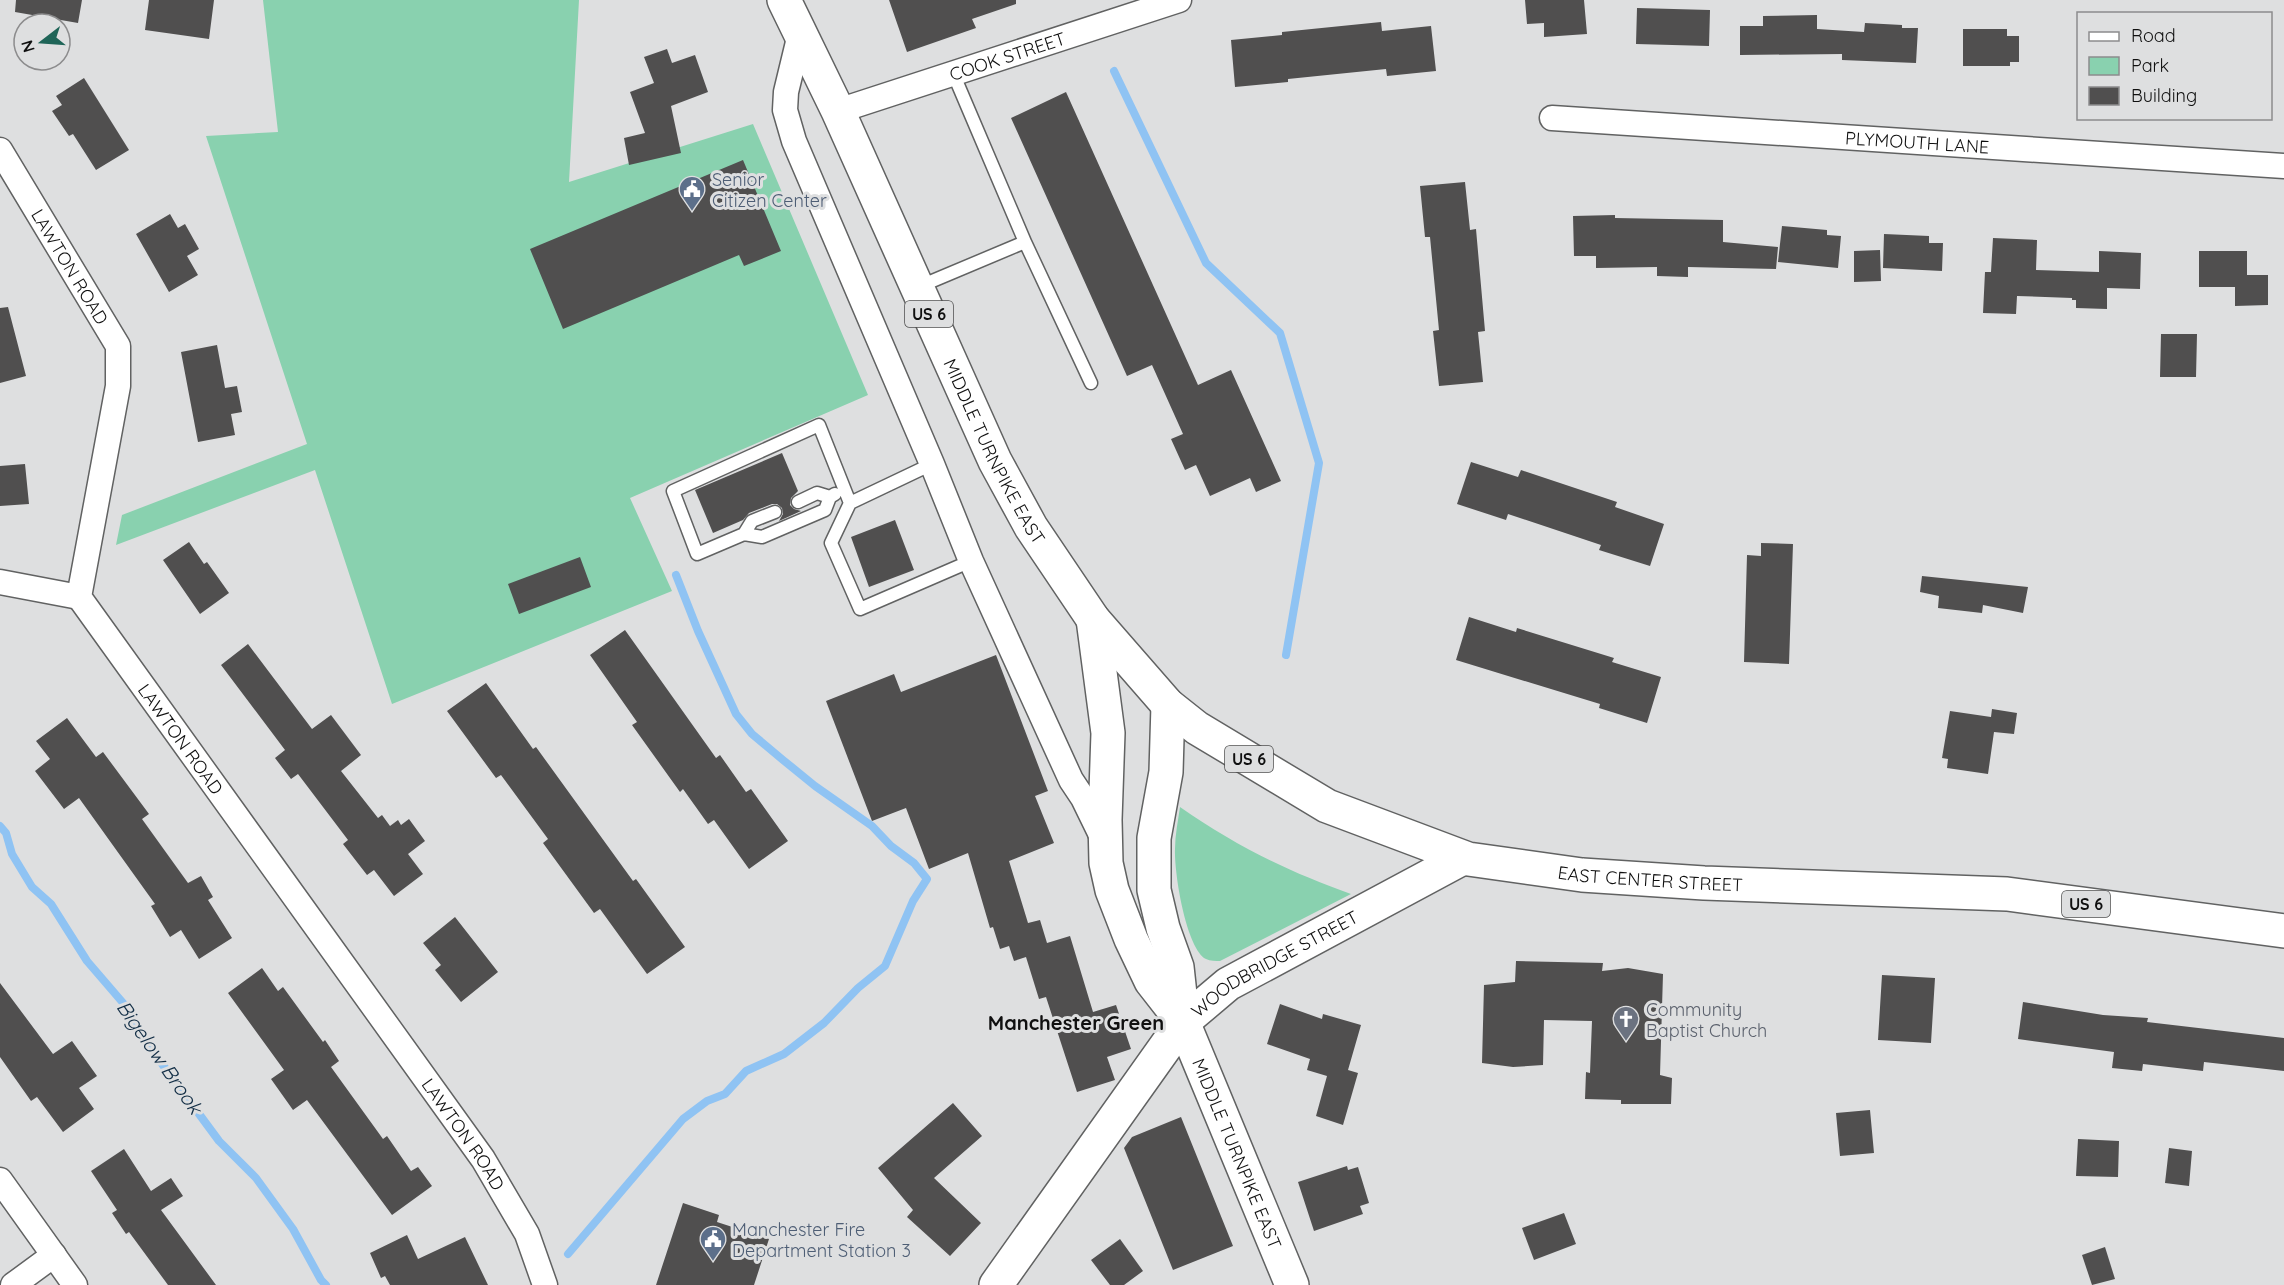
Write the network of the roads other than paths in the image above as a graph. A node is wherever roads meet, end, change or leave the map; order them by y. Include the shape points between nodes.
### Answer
1 (784, 0) edge
2 (1179, 0) edge
3 (800, 34) junction
4 (953, 73) junction
5 (838, 111) junction
6 (1552, 118) dead end
7 (0, 150) edge
8 (2284, 166) edge
9 (1025, 242) junction
10 (917, 287) junction
11 (1091, 383) dead end
12 (932, 464) junction
13 (845, 490) junction
14 (830, 497) junction
15 (798, 502) dead end
16 (850, 502) junction
17 (775, 512) dead end
18 (744, 534) junction
19 (971, 561) junction
20 (0, 582) edge
21 (79, 597) junction
22 (1093, 619) junction
23 (1168, 705) junction
24 (1106, 845) junction
25 (1463, 858) junction
26 (2284, 931) edge
27 (1183, 1022) junction
28 (0, 1180) edge
29 (54, 1255) junction
30 (13, 1285) edge
31 (75, 1285) edge
32 (544, 1285) edge
33 (996, 1285) edge
34 (1292, 1285) edge

1 - 3 main road, MIDDLE TURNPIKE EAST / US 6
2 - 4 street, COOK STREET
3 - 5 main road, MIDDLE TURNPIKE EAST / US 6
3 - 12 street, MIDDLE TURNPIKE EAST via 786,92 785,110 794,141
4 - 5 street, COOK STREET
4 - 9 lane
5 - 10 main road, MIDDLE TURNPIKE EAST / US 6
6 - 8 street, PLYMOUTH LANE
7 - 21 street, LAWTON ROAD via 118,346 118,386
9 - 10 lane
9 - 11 lane
10 - 22 main road, MIDDLE TURNPIKE EAST / US 6 via 995,461 1031,526
12 - 16 lane
12 - 19 street, MIDDLE TURNPIKE EAST
13 - 14 lane
13 - 16 lane
13 - 18 lane via 819,425 673,491 697,554
14 - 15 lane via 817,493
14 - 18 lane via 825,510 762,537
16 - 19 lane via 831,543 860,609
17 - 18 lane via 752,521
19 - 24 street, MIDDLE TURNPIKE EAST via 1071,780
20 - 21 street
21 - 32 street, LAWTON ROAD via 483,1159 527,1234
22 - 23 main road, EAST CENTER STREET / US 6
22 - 24 main road, MIDDLE TURNPIKE EAST via 1108,733
23 - 25 main road, EAST CENTER STREET / US 6 via 1197,728 1327,806
23 - 27 main road, MIDDLE TURNPIKE EAST via 1166,772 1154,838 1154,890 1177,967
24 - 27 main road, MIDDLE TURNPIKE EAST via 1112,890 1131,939 1151,981
25 - 26 main road, EAST CENTER STREET / US 6 via 1582,875 2007,894
25 - 27 main road, WOODBRIDGE STREET via 1228,984
27 - 33 main road, WOODBRIDGE STREET
27 - 34 main road, MIDDLE TURNPIKE EAST
28 - 29 street
29 - 30 street
29 - 31 street

